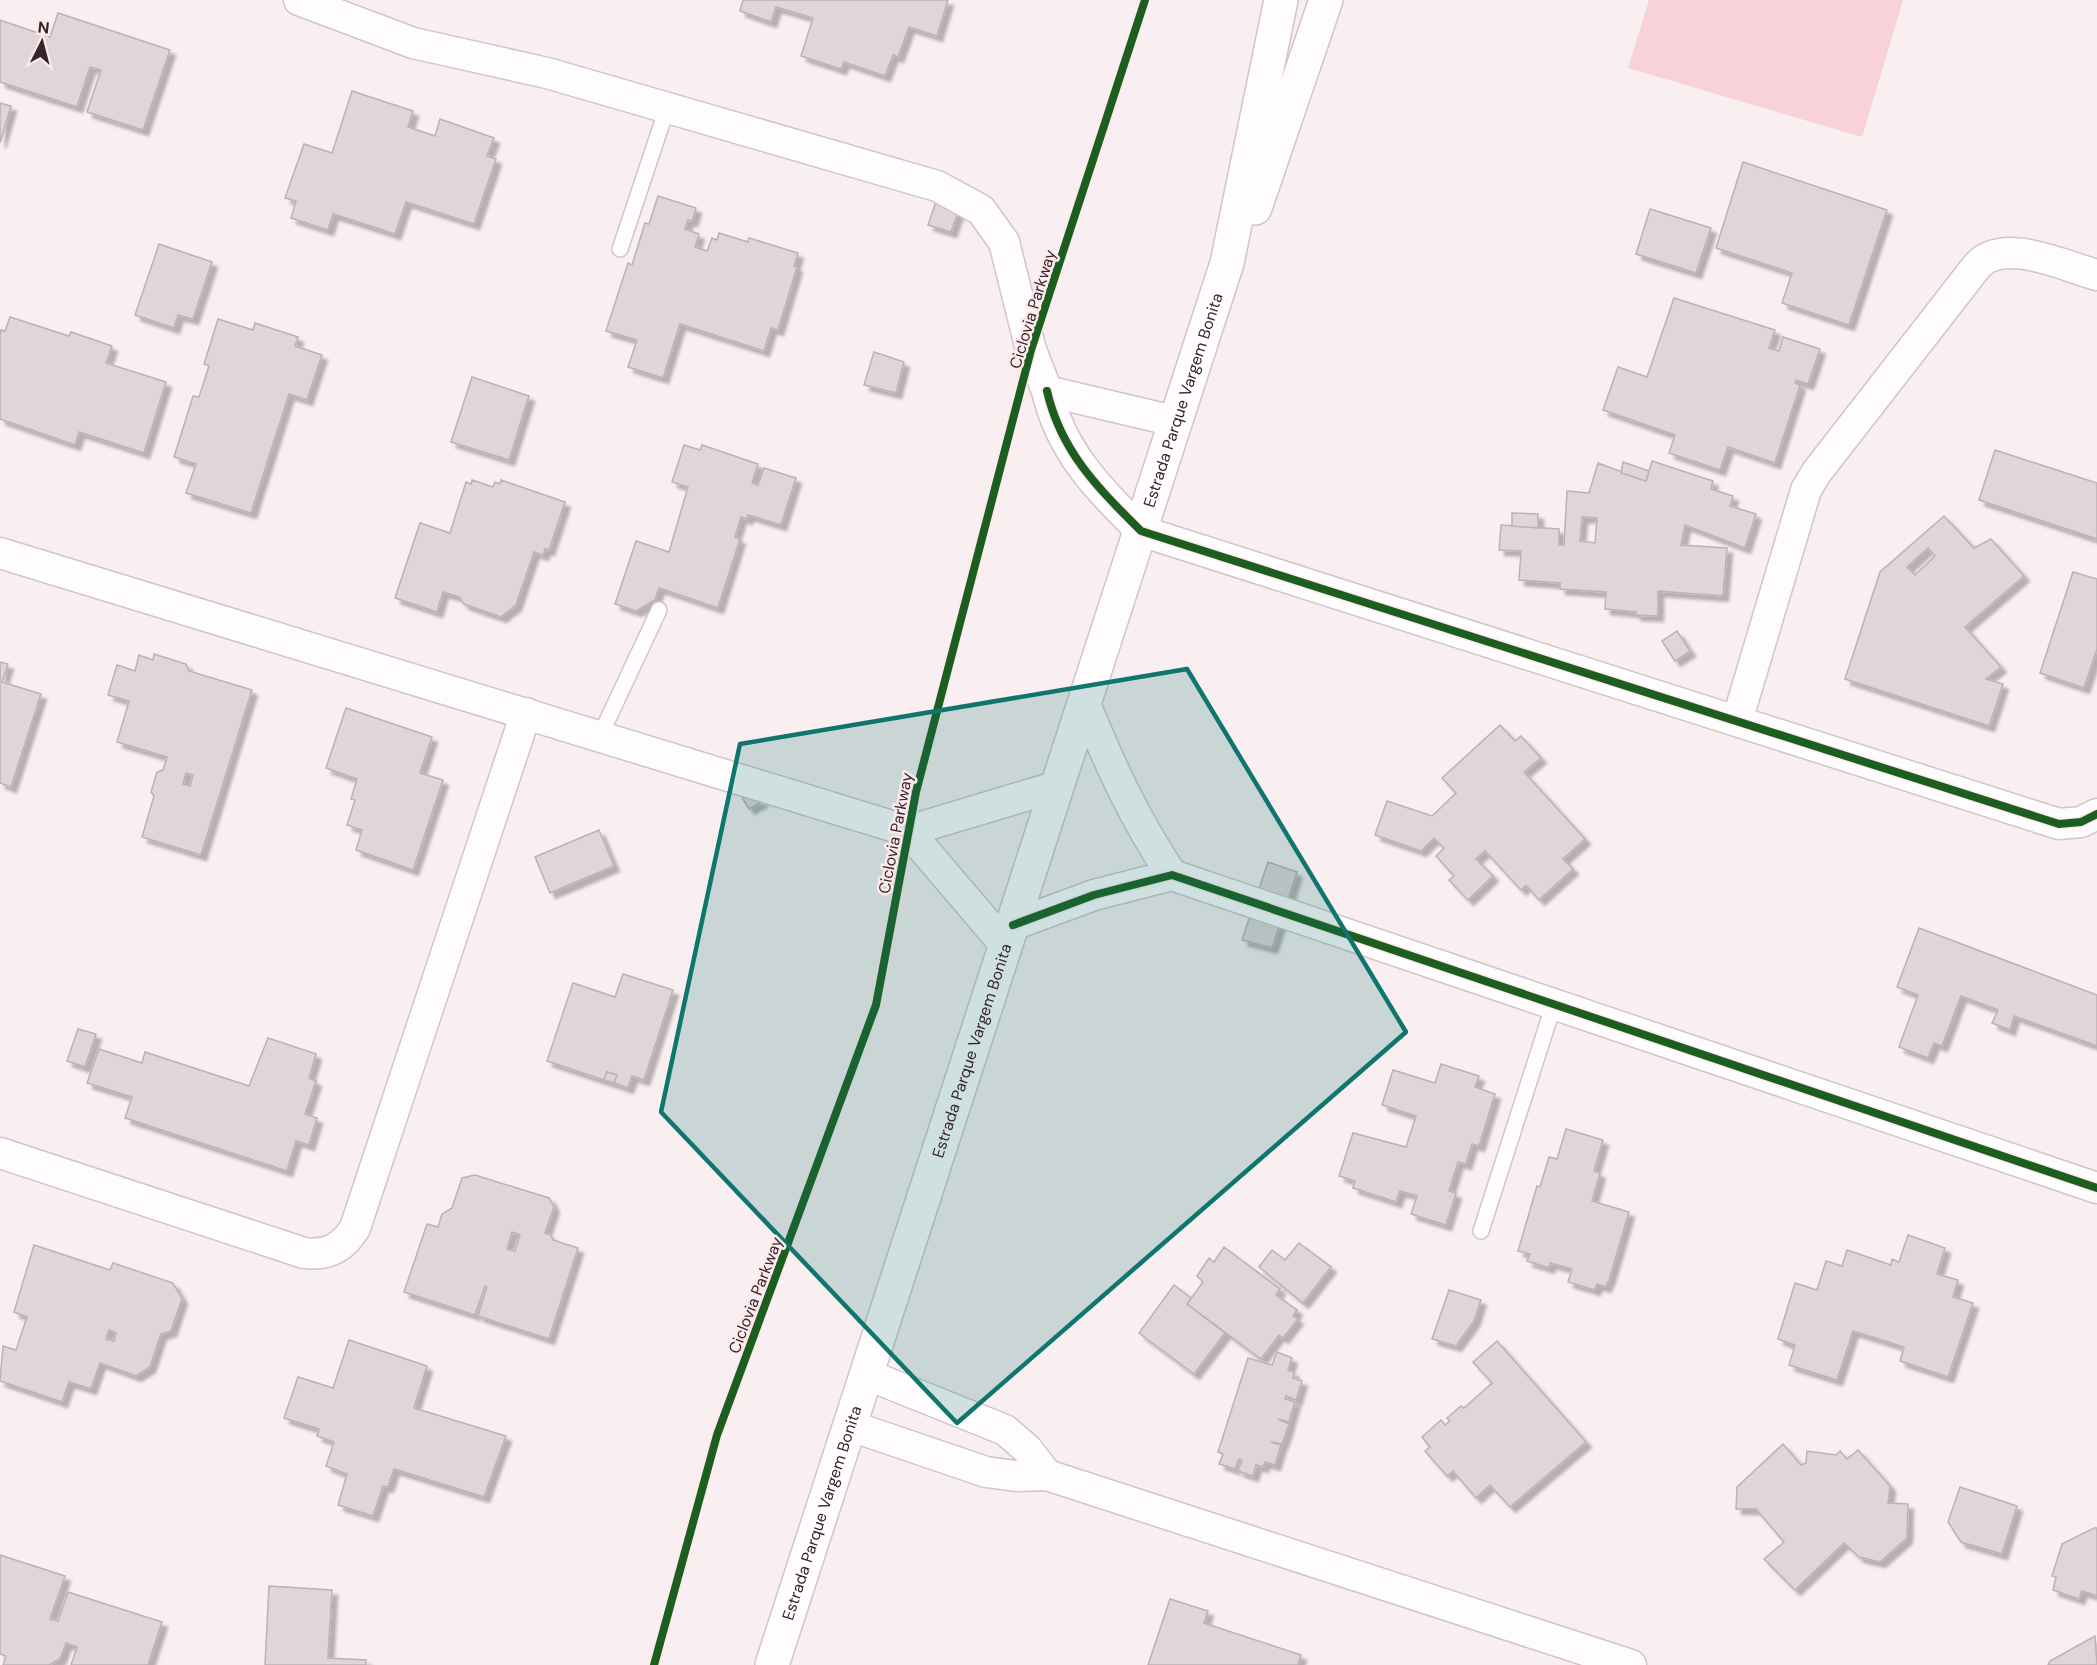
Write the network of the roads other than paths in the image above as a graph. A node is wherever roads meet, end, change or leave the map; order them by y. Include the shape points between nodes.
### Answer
1 (299, 0) edge
2 (1281, 0) edge
3 (1326, 0) edge
4 (666, 108) junction
5 (620, 249) dead end
6 (1227, 263) junction
7 (2097, 275) edge
8 (1047, 391) junction
9 (1174, 421) junction
10 (1141, 531) junction
11 (0, 553) edge
12 (659, 610) dead end
13 (1085, 704) junction
14 (526, 713) junction
15 (1737, 721) junction
16 (600, 736) junction
17 (1058, 786) junction
18 (2097, 814) edge
19 (908, 831) junction
20 (1172, 875) junction
21 (1010, 936) junction
22 (1554, 1004) junction
23 (0, 1153) edge
24 (2097, 1188) edge
25 (1481, 1231) dead end
26 (868, 1376) junction
27 (852, 1426) junction
28 (1047, 1475) junction
29 (772, 1665) edge
30 (1631, 1665) edge

1 - 4 street via 413,44 547,73
2 - 6 main road, Estrada Parque Vargem Bonita
3 - 6 main road, Estrada Parque Vargem Bonita via 1251,219
4 - 5 lane
4 - 8 street via 937,186 981,210 1004,242 1031,350
6 - 9 main road, Estrada Parque Vargem Bonita
7 - 15 street via 2010,252 1984,258 1977,266 1806,490
8 - 9 street
8 - 10 street via 1065,442 1092,482
9 - 10 main road, Estrada Parque Vargem Bonita
10 - 13 main road, Estrada Parque Vargem Bonita
10 - 15 street
11 - 14 street
12 - 16 lane
13 - 17 main road, Estrada Parque Vargem Bonita
13 - 20 street via 1116,781
14 - 16 street
14 - 23 street via 355,1228 341,1246 318,1254 304,1253
15 - 18 street via 2059,824 2081,822
16 - 19 street
17 - 19 street
17 - 21 main road, Estrada Parque Vargem Bonita
19 - 21 street
20 - 21 street via 1094,896
20 - 22 street
21 - 26 main road, Estrada Parque Vargem Bonita
22 - 24 street
22 - 25 lane
26 - 27 main road, Estrada Parque Vargem Bonita
26 - 28 street via 1005,1430 1027,1449
27 - 28 street via 986,1472
27 - 29 main road, Estrada Parque Vargem Bonita
28 - 30 street

